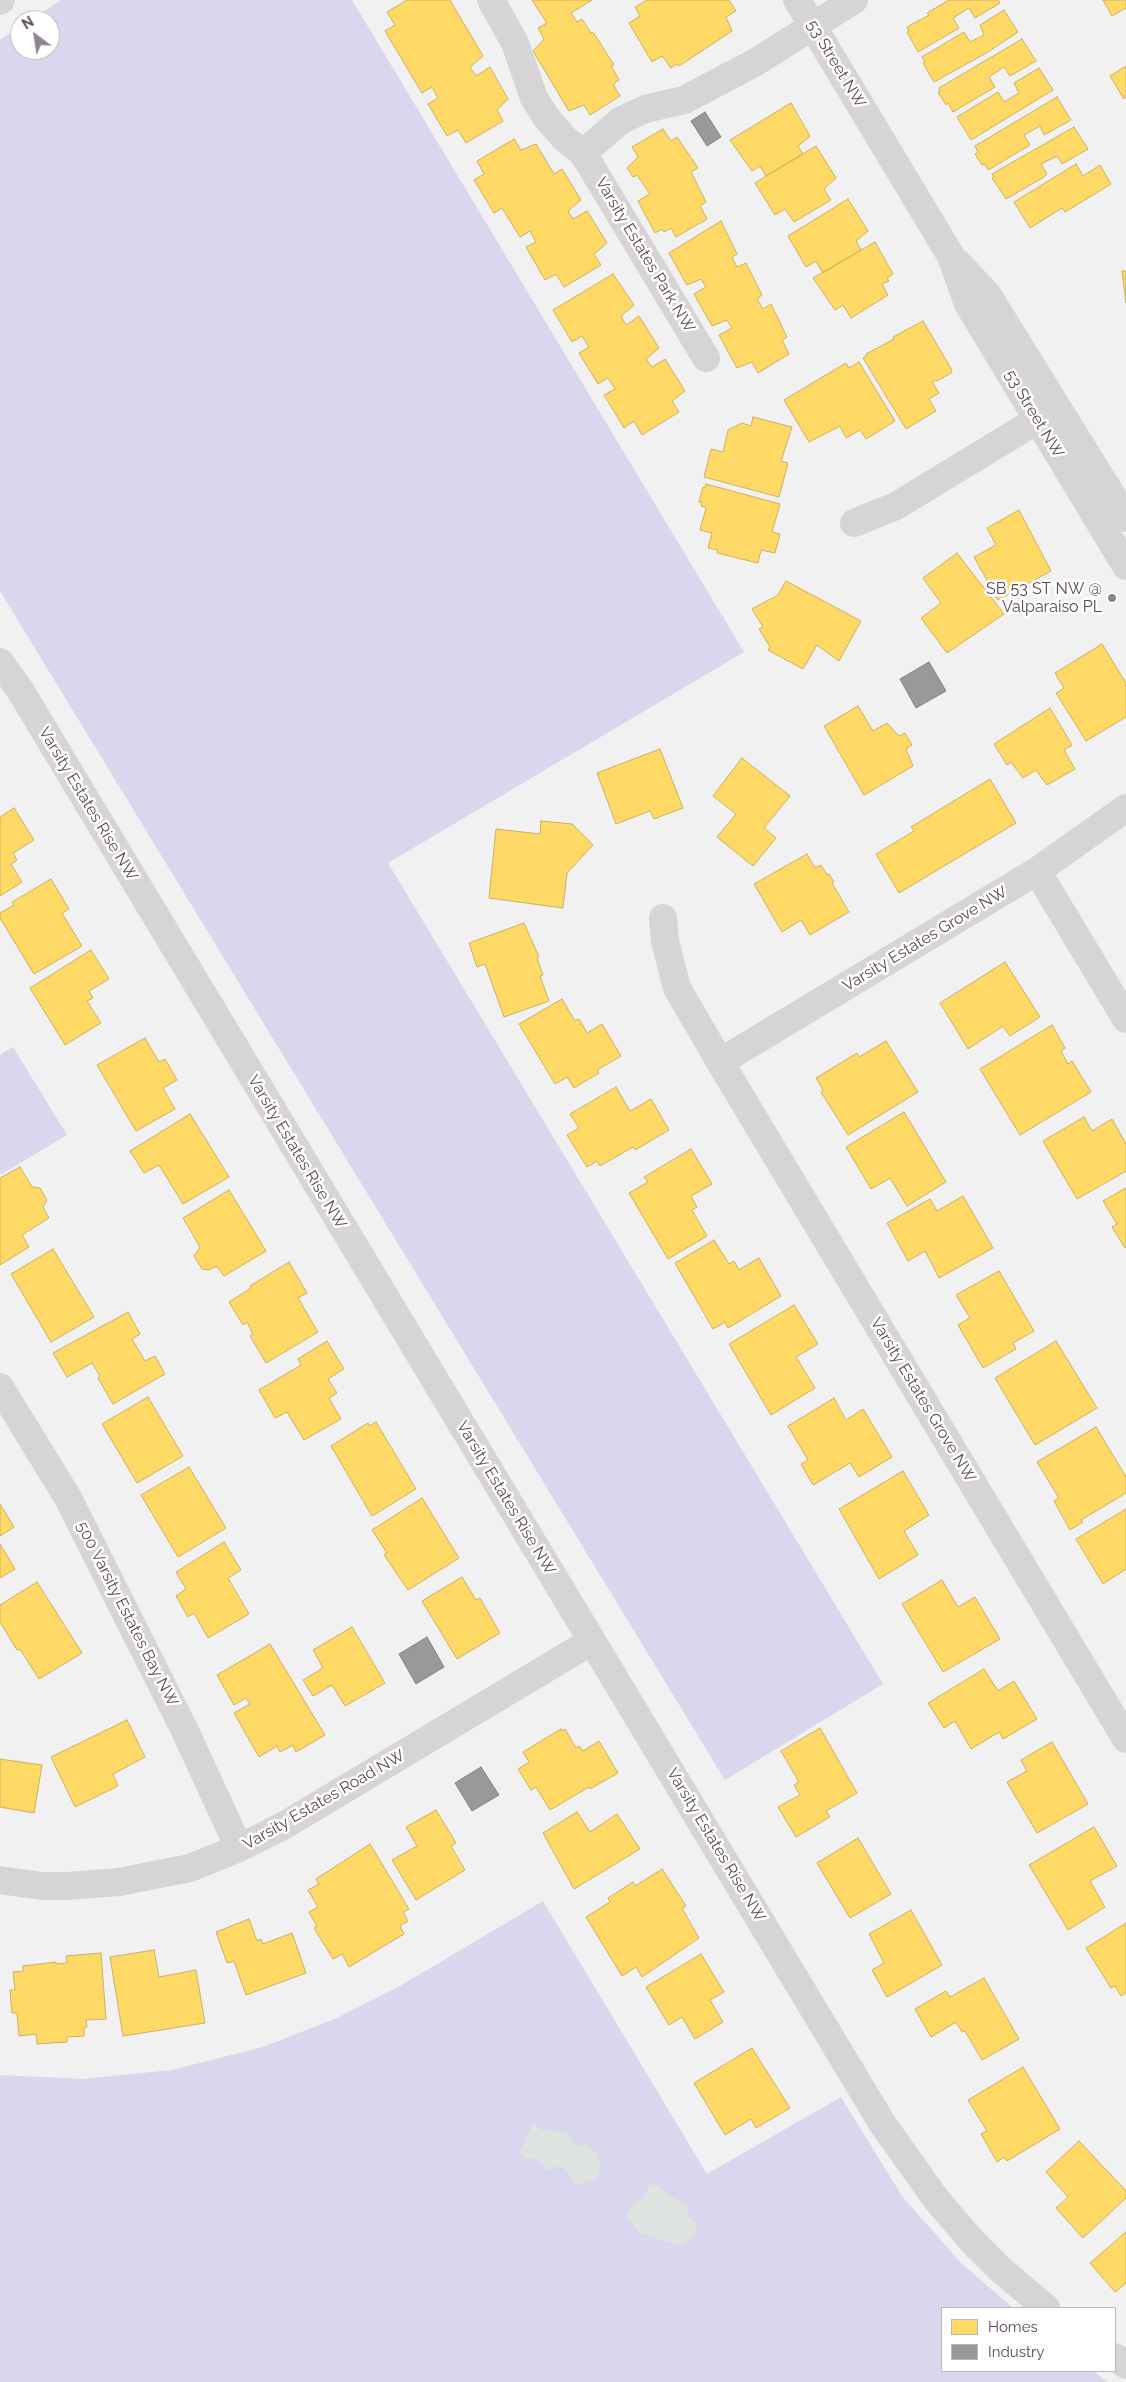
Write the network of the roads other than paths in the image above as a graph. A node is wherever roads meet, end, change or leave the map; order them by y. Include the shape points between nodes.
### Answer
1 (492, 0) edge
2 (797, 0) edge
3 (854, 0) edge
4 (812, 24) junction
5 (583, 153) junction
6 (706, 358) dead end
7 (1048, 414) junction
8 (1126, 518) edge
9 (854, 523) dead end
10 (1126, 566) edge
11 (0, 662) edge
12 (1126, 808) edge
13 (1037, 871) junction
14 (663, 918) dead end
15 (1126, 1019) edge
16 (720, 1062) junction
17 (0, 1387) edge
18 (592, 1641) junction
19 (1126, 1739) edge
20 (239, 1848) junction
21 (0, 1880) edge
22 (1045, 2307) edge

1 - 5 street, Varsity Estates Park NW via 515,43 534,98 564,138
2 - 4 street, 53 Street NW
3 - 4 street
4 - 5 street via 756,62 684,100 645,109 620,120
4 - 7 street, 53 Street NW via 952,256 968,304
5 - 6 street, Varsity Estates Park NW
7 - 8 street, 53 Street NW
7 - 9 street via 896,506
7 - 10 street, 53 Street NW
11 - 18 street, Varsity Estates Rise NW via 20,690
12 - 13 street, Varsity Estates Grove NW
13 - 15 street
13 - 16 street, Varsity Estates Grove NW
14 - 16 street, Varsity Estates Grove NW via 665,941 677,988
16 - 19 street, Varsity Estates Grove NW
17 - 20 street, 500 Varsity Estates Bay NW via 68,1498 185,1731
18 - 20 street, Varsity Estates Road NW via 283,1826
18 - 22 street, Varsity Estates Rise NW via 882,2123 936,2199 971,2240
20 - 21 street, Varsity Estates Road NW via 190,1868 119,1882 42,1886

